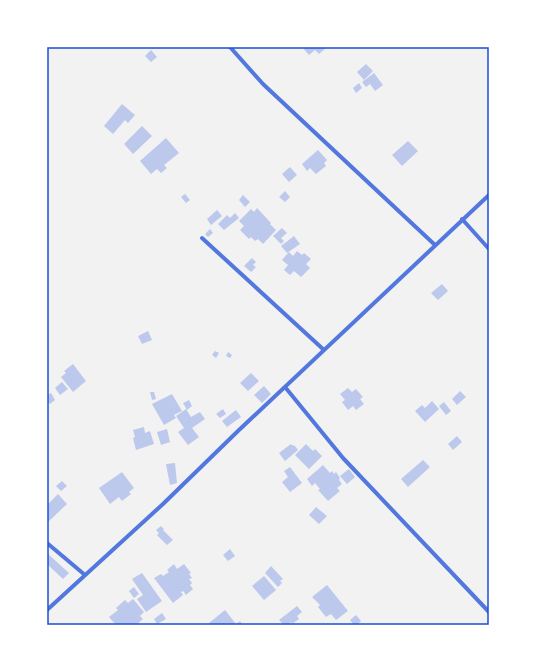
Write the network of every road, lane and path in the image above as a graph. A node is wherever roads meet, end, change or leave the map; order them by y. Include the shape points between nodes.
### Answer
1 (230, 47) edge
2 (489, 195) edge
3 (462, 219) junction
4 (202, 238) dead end
5 (435, 245) junction
6 (489, 249) edge
7 (324, 350) junction
8 (284, 387) junction
9 (47, 543) edge
10 (85, 575) junction
11 (47, 610) edge
12 (489, 612) edge

1 - 5 street via 263,84
2 - 3 street
3 - 5 street
3 - 6 street
4 - 7 street
5 - 7 street
7 - 8 street
8 - 10 street
8 - 12 street via 343,458
9 - 10 street
10 - 11 street

